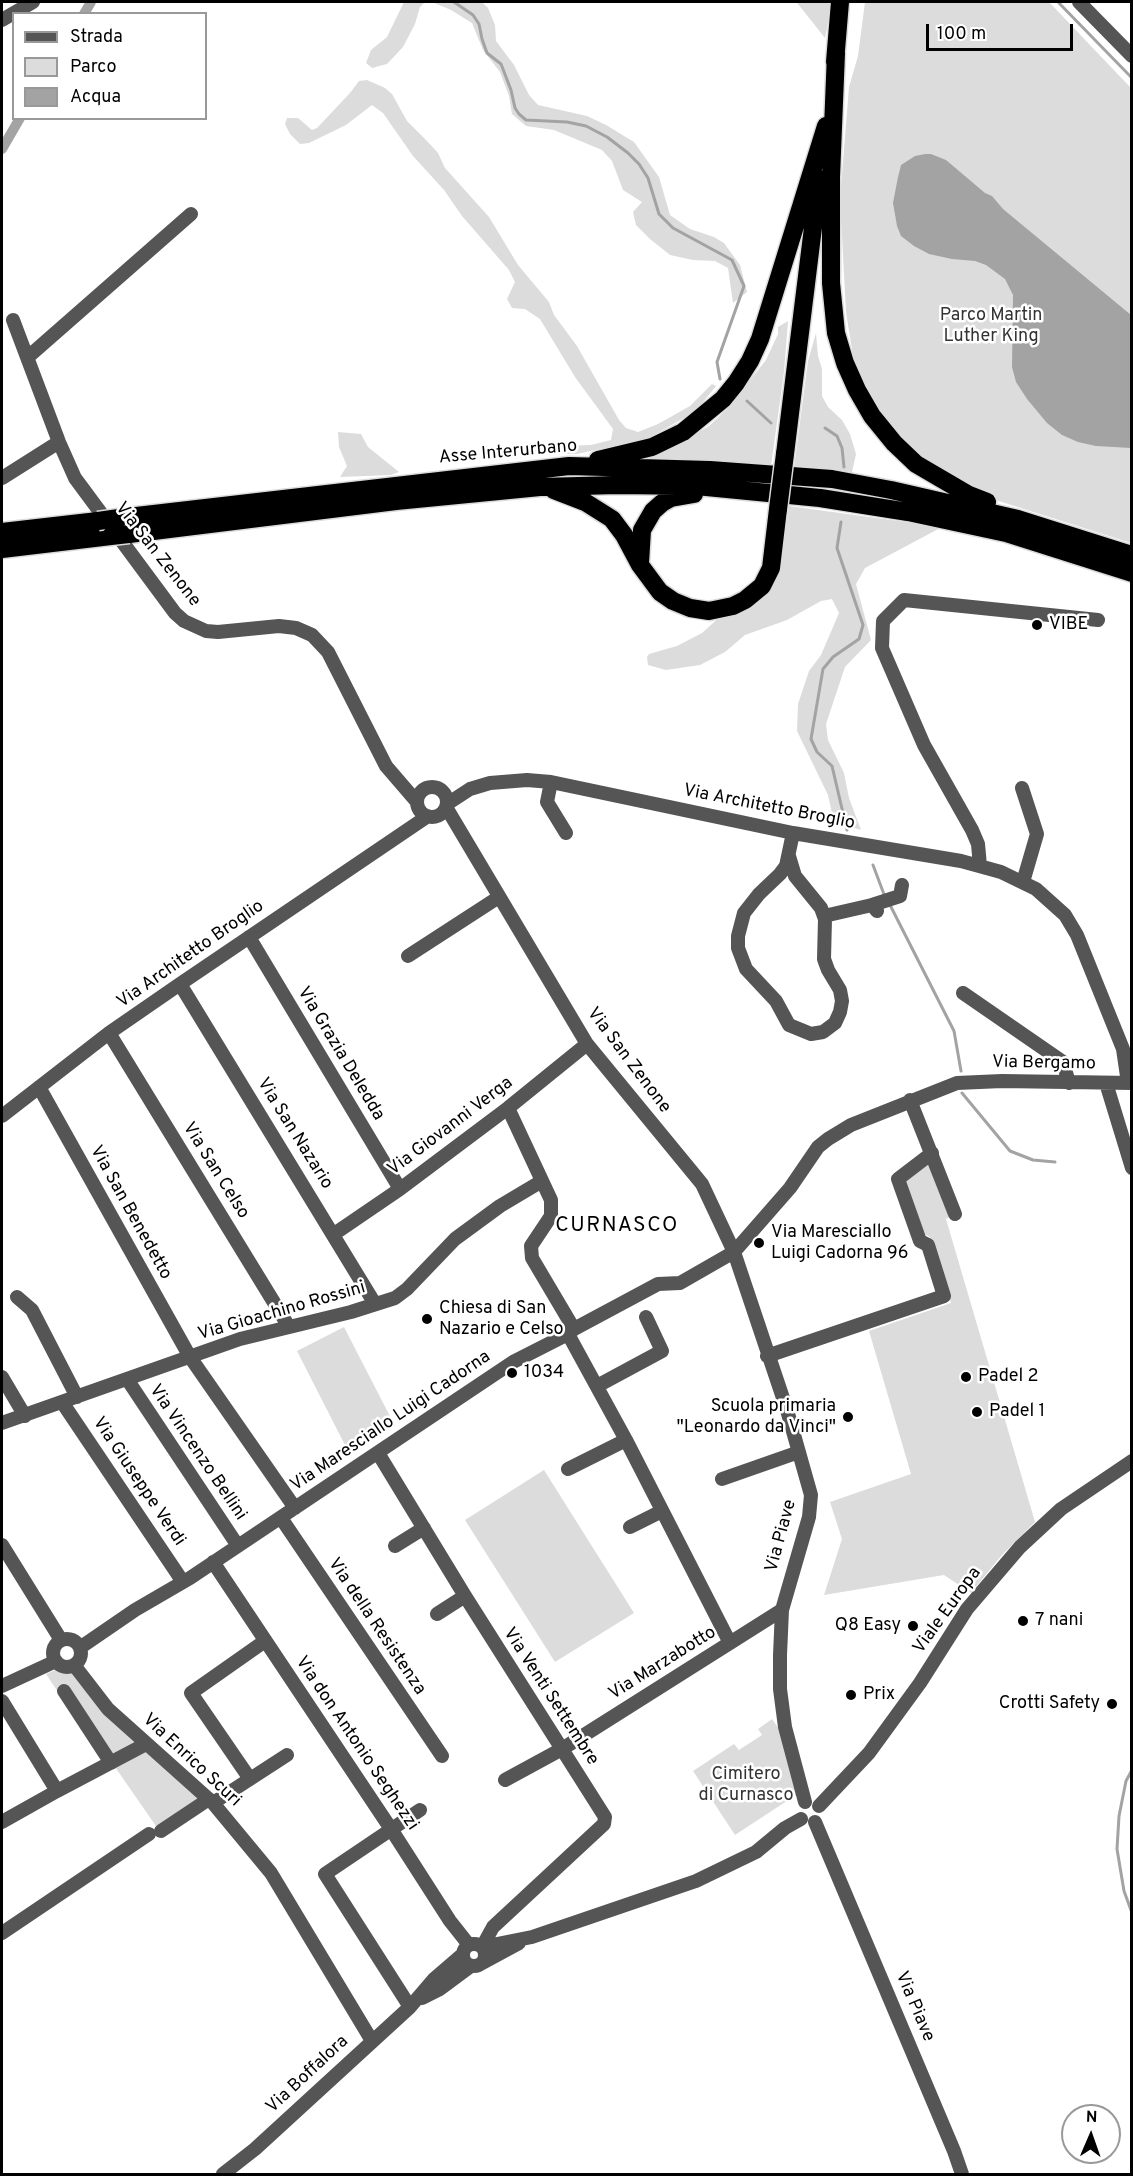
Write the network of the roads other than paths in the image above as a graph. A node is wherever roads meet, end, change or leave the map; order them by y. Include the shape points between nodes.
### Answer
1 (33, 2) edge
2 (850, 2) edge
3 (1079, 2) edge
4 (841, 7) edge
5 (16, 12) edge
6 (837, 49) junction
7 (1131, 56) edge
8 (826, 126) junction
9 (191, 214) dead end
10 (13, 320) dead end
11 (28, 357) junction
12 (59, 442) junction
13 (569, 466) junction
14 (2, 478) edge
15 (540, 487) junction
16 (731, 489) junction
17 (1018, 519) junction
18 (2, 532) edge
19 (2, 549) edge
20 (1131, 555) edge
21 (640, 565) junction
22 (1131, 573) edge
23 (1098, 620) dead end
24 (551, 782) junction
25 (1022, 788) dead end
26 (432, 804) junction
27 (566, 833) dead end
28 (793, 833) junction
29 (789, 856) junction
30 (980, 866) junction
31 (1023, 882) junction
32 (902, 885) dead end
33 (499, 897) junction
34 (824, 916) junction
35 (249, 937) junction
36 (408, 956) dead end
37 (180, 984) junction
38 (963, 993) dead end
39 (109, 1033) junction
40 (587, 1044) junction
41 (957, 1083) joint
42 (1069, 1083) junction
43 (1106, 1083) junction
44 (1130, 1083) edge
45 (39, 1087) junction
46 (910, 1100) junction
47 (508, 1108) junction
48 (2, 1116) edge
49 (932, 1153) junction
50 (1131, 1168) edge
51 (542, 1181) junction
52 (400, 1189) junction
53 (955, 1214) dead end
54 (334, 1234) junction
55 (734, 1252) junction
56 (17, 1297) dead end
57 (375, 1304) junction
58 (646, 1317) dead end
59 (290, 1327) junction
60 (571, 1331) junction
61 (767, 1356) junction
62 (190, 1357) junction
63 (2, 1377) edge
64 (127, 1379) junction
65 (597, 1386) junction
66 (78, 1397) junction
67 (62, 1402) junction
68 (24, 1416) junction
69 (2, 1423) edge
70 (626, 1440) junction
71 (799, 1452) junction
72 (378, 1453) junction
73 (1131, 1461) edge
74 (568, 1468) dead end
75 (722, 1479) dead end
76 (295, 1508) junction
77 (662, 1511) junction
78 (281, 1518) junction
79 (630, 1527) dead end
80 (424, 1528) junction
81 (2, 1545) edge
82 (238, 1546) junction
83 (395, 1546) dead end
84 (213, 1562) junction
85 (183, 1582) junction
86 (465, 1596) junction
87 (782, 1610) junction
88 (437, 1614) dead end
89 (61, 1640) junction
90 (265, 1641) junction
91 (730, 1643) junction
92 (81, 1647) junction
93 (56, 1661) junction
94 (74, 1665) junction
95 (2, 1686) edge
96 (64, 1691) dead end
97 (2, 1701) edge
98 (146, 1744) junction
99 (562, 1749) junction
100 (287, 1755) dead end
101 (442, 1756) dead end
102 (111, 1763) junction
103 (250, 1779) junction
104 (505, 1780) dead end
105 (57, 1791) junction
106 (211, 1801) junction
107 (805, 1802) junction
108 (819, 1806) junction
109 (420, 1810) dead end
110 (605, 1817) joint
111 (801, 1819) junction
112 (815, 1821) junction
113 (2, 1822) edge
114 (392, 1829) junction
115 (2, 1933) edge
116 (532, 1937) junction
117 (471, 1948) junction
118 (477, 1964) junction
119 (413, 2003) junction
120 (372, 2041) junction
121 (223, 2175) edge
122 (962, 2175) edge

1 - 5 street
2 - 6 highway
3 - 7 street
4 - 6 highway
6 - 8 highway
6 - 17 highway via 831,283 836,333 845,363 872,416 916,464 969,495 1006,509
8 - 13 highway via 760,339 736,383 683,432 652,447
8 - 21 highway, bridge via 767,578 755,593 733,606 699,610 660,592
9 - 11 street
10 - 11 street, Via San Zenone
11 - 12 street, Via San Zenone
12 - 14 street
12 - 26 street, Via San Zenone via 75,478 175,613 206,631 279,626 312,635 328,652 395,778
13 - 17 highway, Asse Interurbano via 832,479
13 - 18 highway, Asse Interurbano, bridge
15 - 16 highway, Asse Interurbano
15 - 19 highway, Asse Interurbano
15 - 21 highway via 585,502 612,519
16 - 21 highway via 662,503 642,530
16 - 22 highway via 876,506 960,522
17 - 20 highway
23 - 30 street via 903,600 883,621 882,648 924,745 972,830
24 - 26 street, Via Architetto Broglio via 490,783
24 - 27 street via 547,802
24 - 28 street, Via Architetto Broglio
25 - 31 street via 1037,834
26 - 33 street, Via San Zenone via 456,828
26 - 35 street, Via Architetto Broglio via 406,830
28 - 29 street
28 - 30 street, Via Architetto Broglio
29 - 34 street via 795,876 814,896
29 - 34 street via 780,874 744,913 738,948 746,969 776,1001 789,1025 811,1034 823,1032 835,1023 842,1001 824,959
30 - 31 street, Via Architetto Broglio
31 - 44 street, Via Architetto Broglio via 1051,901 1077,935 1123,1049
32 - 34 street via 900,896 881,904
33 - 36 street
33 - 40 street, Via San Zenone
35 - 37 street, Via Architetto Broglio
35 - 52 street, Via Grazia Deledda
37 - 39 street, Via Architetto Broglio
37 - 54 street, Via San Nazario
38 - 42 street via 1063,1062
39 - 45 street, Via Architetto Broglio
39 - 59 street, Via San Celso
40 - 47 street, Via Giovanni Verga
40 - 55 street, Via San Zenone via 702,1184
41 - 42 street, Via Bergamo
41 - 46 street, Via Maresciallo Luigi Cadorna
42 - 43 street, Via Bergamo
43 - 44 street, Via Bergamo
43 - 50 street
45 - 48 street, Via Architetto Broglio
45 - 62 street, Via San Benedetto
46 - 49 street
46 - 55 street, Via Maresciallo Luigi Cadorna via 828,1139
47 - 51 street
47 - 52 street, Via Giovanni Verga
49 - 53 street
49 - 61 street via 898,1179 920,1241 928,1245 944,1296
51 - 57 street, Via Gioachino Rossini via 455,1239 395,1298
51 - 60 street via 551,1200 551,1216 531,1246 532,1258
52 - 54 street, Via Giovanni Verga
54 - 57 street, Via San Nazario
55 - 60 street, Via Maresciallo Luigi Cadorna via 680,1283 657,1284
55 - 61 street, Via Piave
56 - 66 street via 32,1310
57 - 59 street, Via Gioachino Rossini
58 - 65 street via 662,1351
59 - 62 street, Via Gioachino Rossini
60 - 65 street
60 - 72 street, Via Maresciallo Luigi Cadorna via 513,1362
61 - 71 street, Via Piave
62 - 64 street, Via Gioachino Rossini
62 - 76 street, Via San Benedetto
63 - 68 street
64 - 66 street, Via Gioachino Rossini
64 - 82 street, Via Vincenzo Bellini
65 - 70 street
66 - 67 street, Via Gioachino Rossini
67 - 68 street, Via Gioachino Rossini
67 - 85 street, Via Giuseppe Verdi
68 - 69 street, Via Gioachino Rossini
70 - 74 street
70 - 77 street
71 - 75 street
71 - 87 street, Via Piave via 811,1510
72 - 76 street, Via Maresciallo Luigi Cadorna
72 - 80 street, Via Venti Settembre
73 - 108 street, Viale Europa via 1061,1509 1020,1547 967,1610 869,1753
76 - 78 street, Via Maresciallo Luigi Cadorna
77 - 79 street
77 - 91 street
78 - 82 street, Via Maresciallo Luigi Cadorna
78 - 101 street, Via della Resistenza
80 - 83 street
80 - 86 street, Via Venti Settembre
81 - 89 street
82 - 84 street, Via Maresciallo Luigi Cadorna
84 - 85 street, Via Maresciallo Luigi Cadorna
84 - 90 street, Via don Antonio Seghezzi
85 - 92 street, Via Maresciallo Luigi Cadorna
86 - 88 street
86 - 99 street, Via Venti Settembre
87 - 91 street, Via Marzabotto
87 - 107 street, Via Piave via 781,1698
89 - 92 street via 74,1640
89 - 93 street via 54,1647
90 - 103 street via 191,1693
90 - 114 street, Via don Antonio Seghezzi
91 - 99 street, Via Marzabotto
92 - 94 street via 80,1660
93 - 94 street via 65,1667
93 - 95 street
94 - 98 street, Via Enrico Scuri via 108,1709
96 - 102 street
97 - 105 street
98 - 102 street
98 - 106 street, Via Enrico Scuri
99 - 104 street, Via Marzabotto
99 - 110 street, Via Venti Settembre
100 - 103 street
102 - 105 street
103 - 106 street
105 - 113 street
106 - 115 street via 155,1832
106 - 120 street, Via Enrico Scuri via 271,1873
107 - 108 street
107 - 111 street via 799,1809
108 - 112 street, Viale Europa via 821,1813
109 - 114 street
110 - 117 street, Via Boffalora via 604,1824
111 - 112 street
111 - 116 street via 728,1867
112 - 122 street, Via Piave
114 - 117 street, Via don Antonio Seghezzi
114 - 119 street via 325,1874
116 - 117 street
116 - 118 street
117 - 118 street via 465,1961
117 - 118 street via 486,1956
117 - 119 street, Via Boffalora
118 - 119 street, Via Boffalora
119 - 120 street, Via Boffalora
120 - 121 street, Via Boffalora

